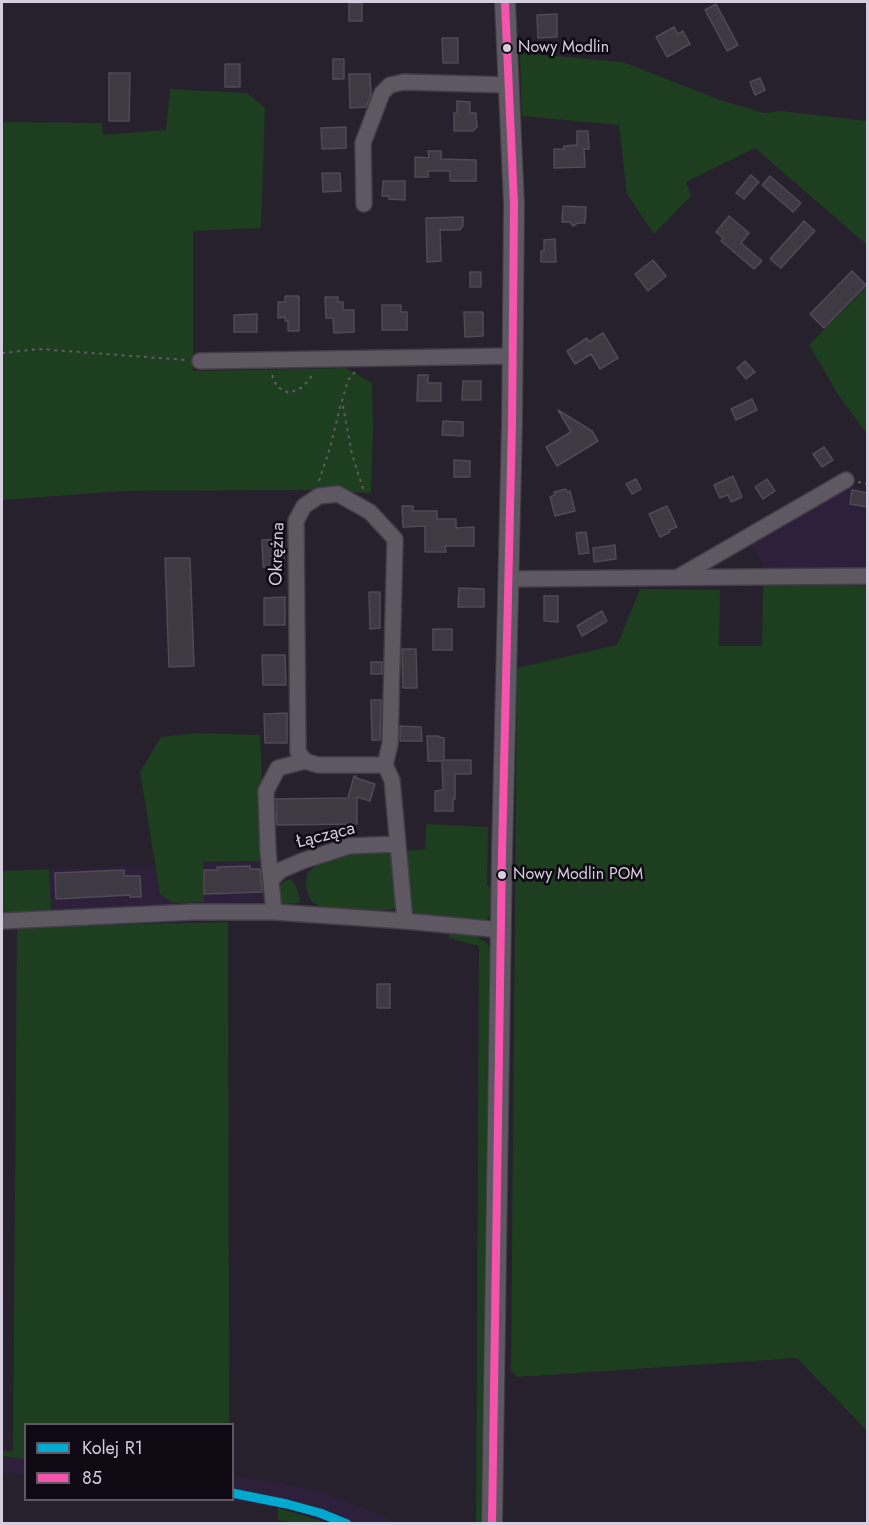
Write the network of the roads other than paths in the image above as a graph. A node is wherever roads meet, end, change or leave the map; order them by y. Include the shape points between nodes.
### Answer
1 (505, 2) edge
2 (508, 86) junction
3 (364, 204) dead end
4 (512, 356) junction
5 (200, 361) road end
6 (846, 480) dead end
7 (867, 576) edge
8 (678, 577) junction
9 (508, 579) junction
10 (305, 761) junction
11 (385, 765) junction
12 (397, 844) junction
13 (271, 880) junction
14 (274, 912) junction
15 (2, 921) edge
16 (405, 921) junction
17 (501, 930) junction
18 (492, 1524) edge

1 - 2 street
2 - 3 street via 404,82 390,85 382,93 363,143
2 - 4 street via 514,204
4 - 5 street
4 - 9 street
6 - 8 street
7 - 8 street
8 - 9 street
9 - 17 street
10 - 11 street via 318,765
10 - 11 street, Okrężna via 298,752 296,521 304,506 319,496 338,494 370,512 395,540 390,744
10 - 13 street via 278,768 266,791
11 - 12 street via 392,780
12 - 13 street, Łącząca via 349,846 281,870
12 - 16 street
13 - 14 street
14 - 15 street
14 - 16 street
16 - 17 street
17 - 18 street

